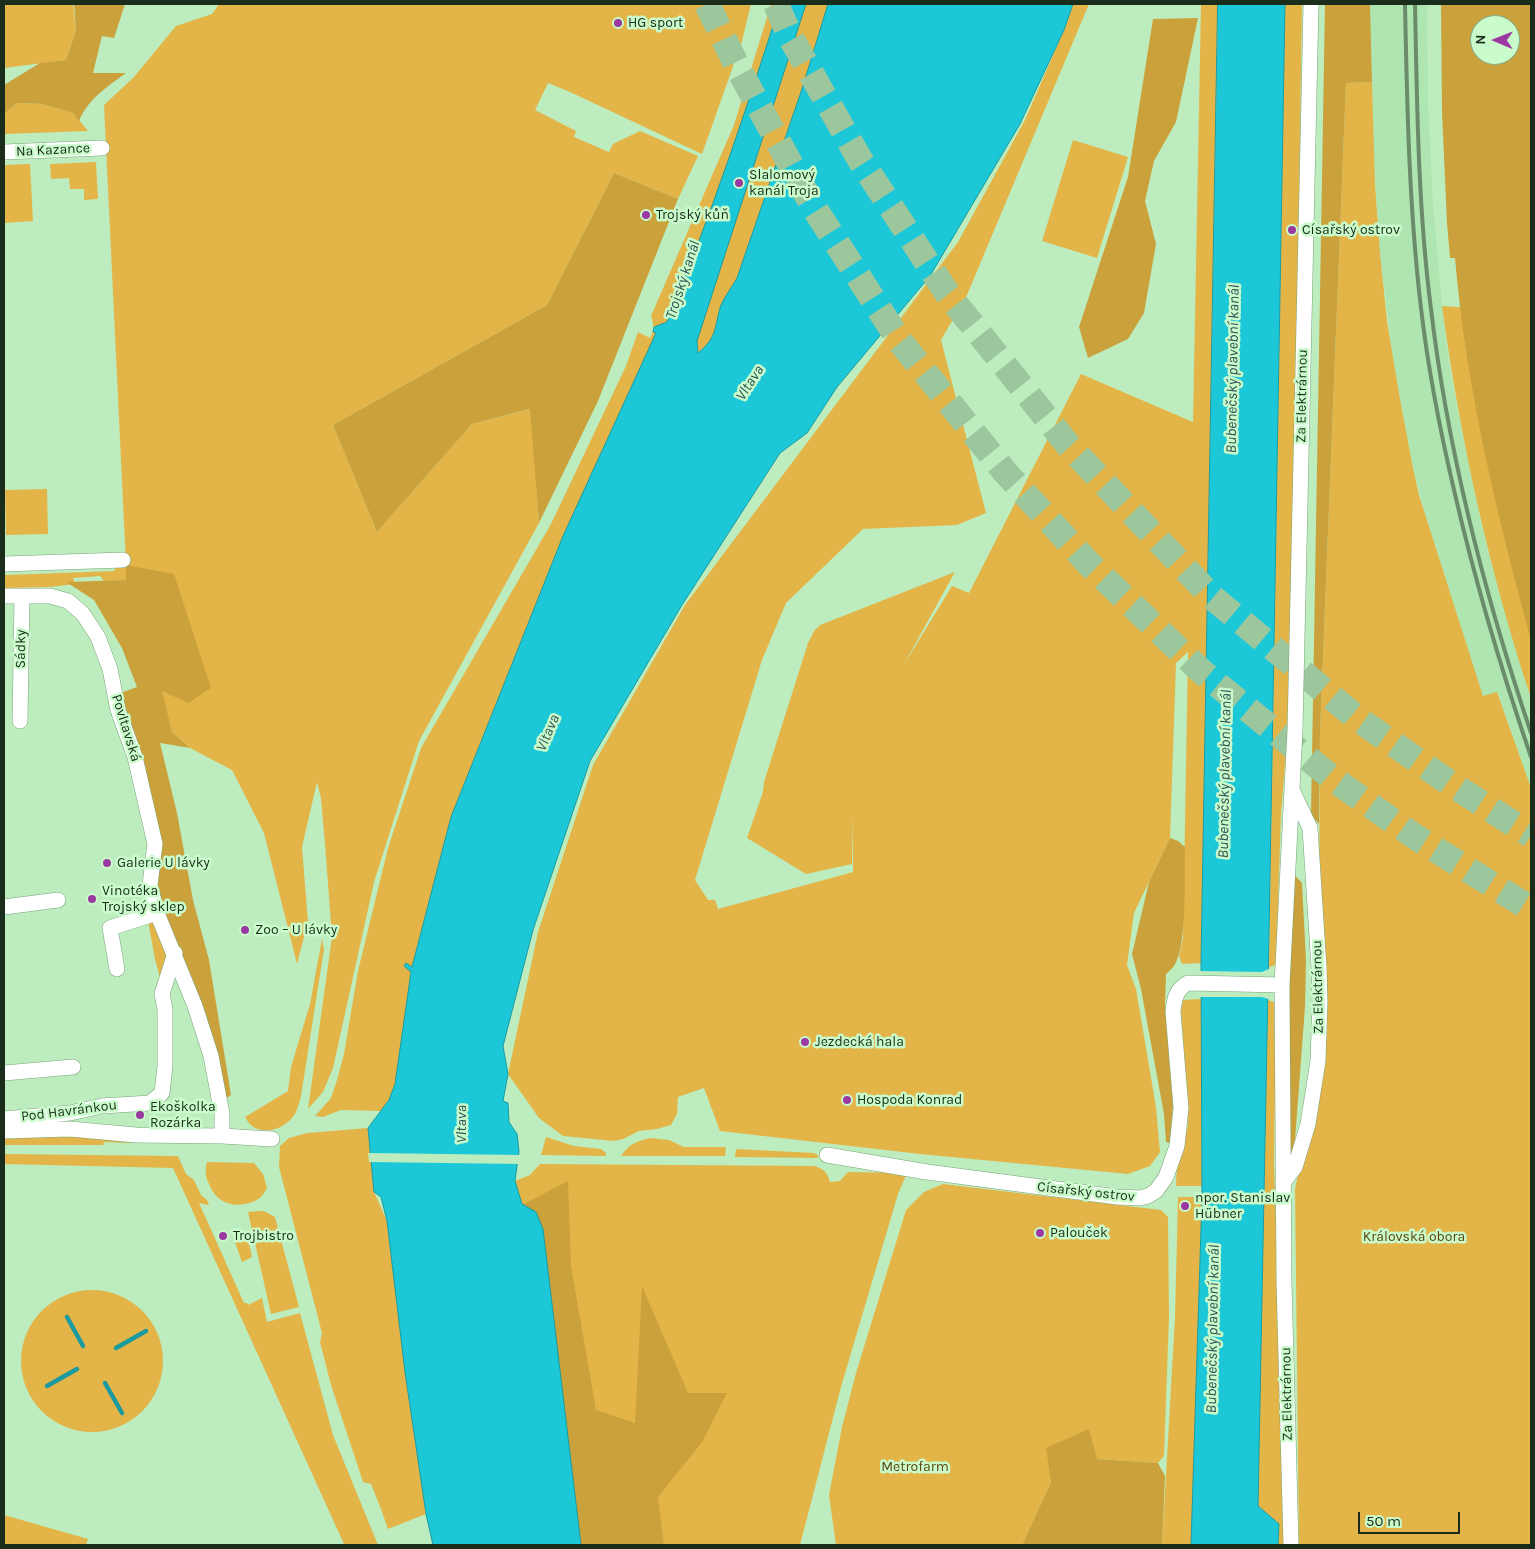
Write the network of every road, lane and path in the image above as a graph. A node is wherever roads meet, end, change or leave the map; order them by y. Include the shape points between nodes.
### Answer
1 (1311, 4) edge
2 (102, 148) dead end
3 (4, 152) edge
4 (122, 560) dead end
5 (4, 564) edge
6 (4, 596) edge
7 (22, 596) junction
8 (20, 721) dead end
9 (1292, 789) junction
10 (58, 900) dead end
11 (4, 907) edge
12 (157, 913) junction
13 (175, 954) junction
14 (117, 969) dead end
15 (1279, 985) junction
16 (73, 1067) dead end
17 (4, 1072) edge
18 (4, 1119) edge
19 (4, 1132) edge
20 (222, 1136) junction
21 (272, 1139) dead end
22 (827, 1155) dead end
23 (1283, 1184) junction
24 (1291, 1545) edge

1 - 9 street, Za Elektrárnou
2 - 3 street, Na Kazance
4 - 5 street
6 - 7 street
7 - 8 street, Sádky
7 - 12 street, Povltavská via 50,596 68,601 98,637 135,757 156,844 150,886
9 - 15 street, Za Elektrárnou
9 - 23 street, Za Elektrárnou via 1310,828 1320,1002 1318,1061 1308,1124 1295,1167
10 - 11 street
12 - 13 street, Povltavská
12 - 14 street via 110,928
13 - 18 street, Pod Havránkou via 162,994 165,1010 162,1094 150,1103
13 - 20 street, Povltavská via 211,1056 222,1114
15 - 22 street, Císařský ostrov via 1188,983 1178,991 1174,1004 1181,1108 1177,1146 1166,1177 1152,1194 1140,1198 1117,1197
15 - 23 street, Za Elektrárnou
16 - 17 street
19 - 20 street, Pod Havránkou via 70,1129 136,1135
20 - 21 street
23 - 24 street, Za Elektrárnou

